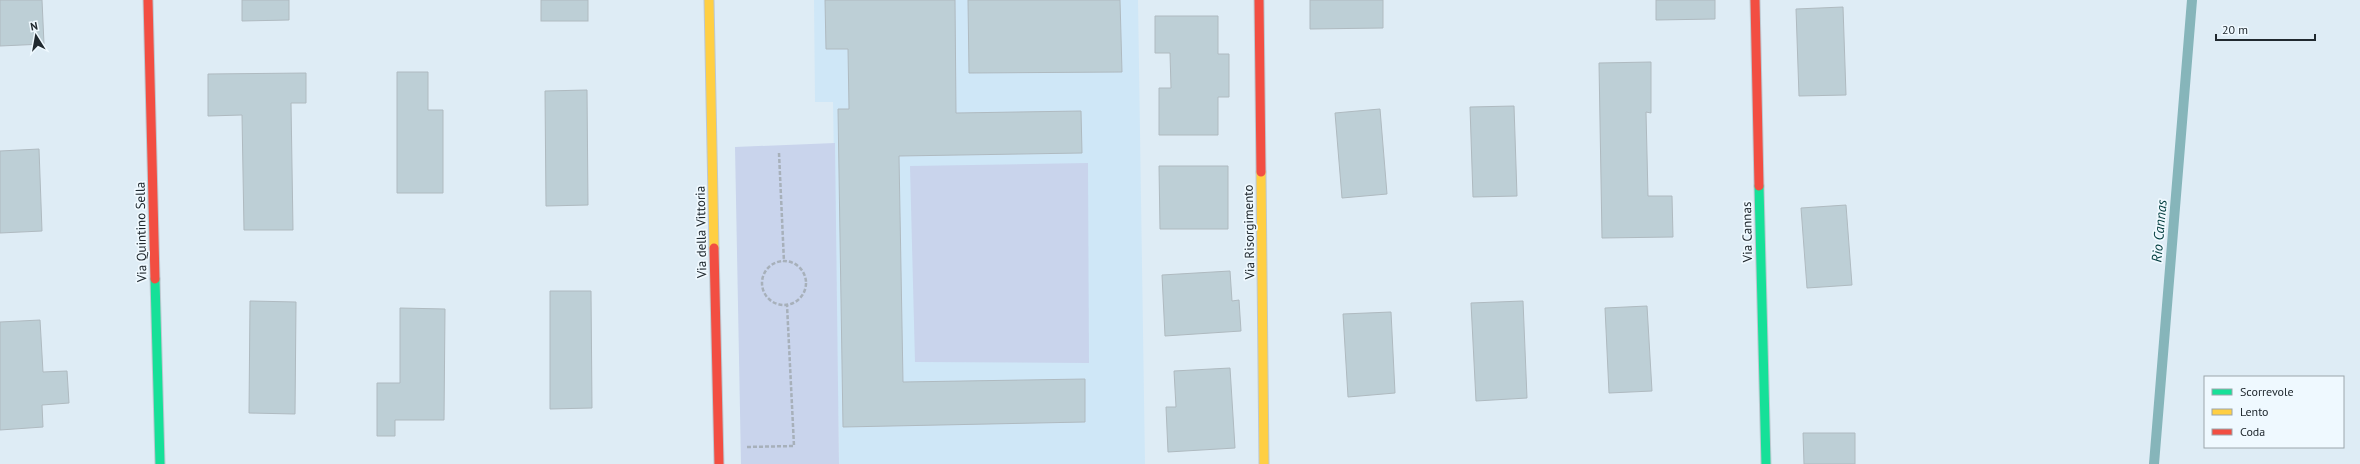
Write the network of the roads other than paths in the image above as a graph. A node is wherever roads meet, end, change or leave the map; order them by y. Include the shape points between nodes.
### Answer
1 (148, 0) edge
2 (709, 0) edge
3 (1259, 0) edge
4 (1754, 0) edge
5 (160, 464) edge
6 (719, 464) edge
7 (1264, 464) edge
8 (1766, 464) edge

1 - 5 street, Via Quintino Sella
2 - 6 street, Via della Vittoria
3 - 7 street, Via Risorgimento
4 - 8 street, Via Cannas

